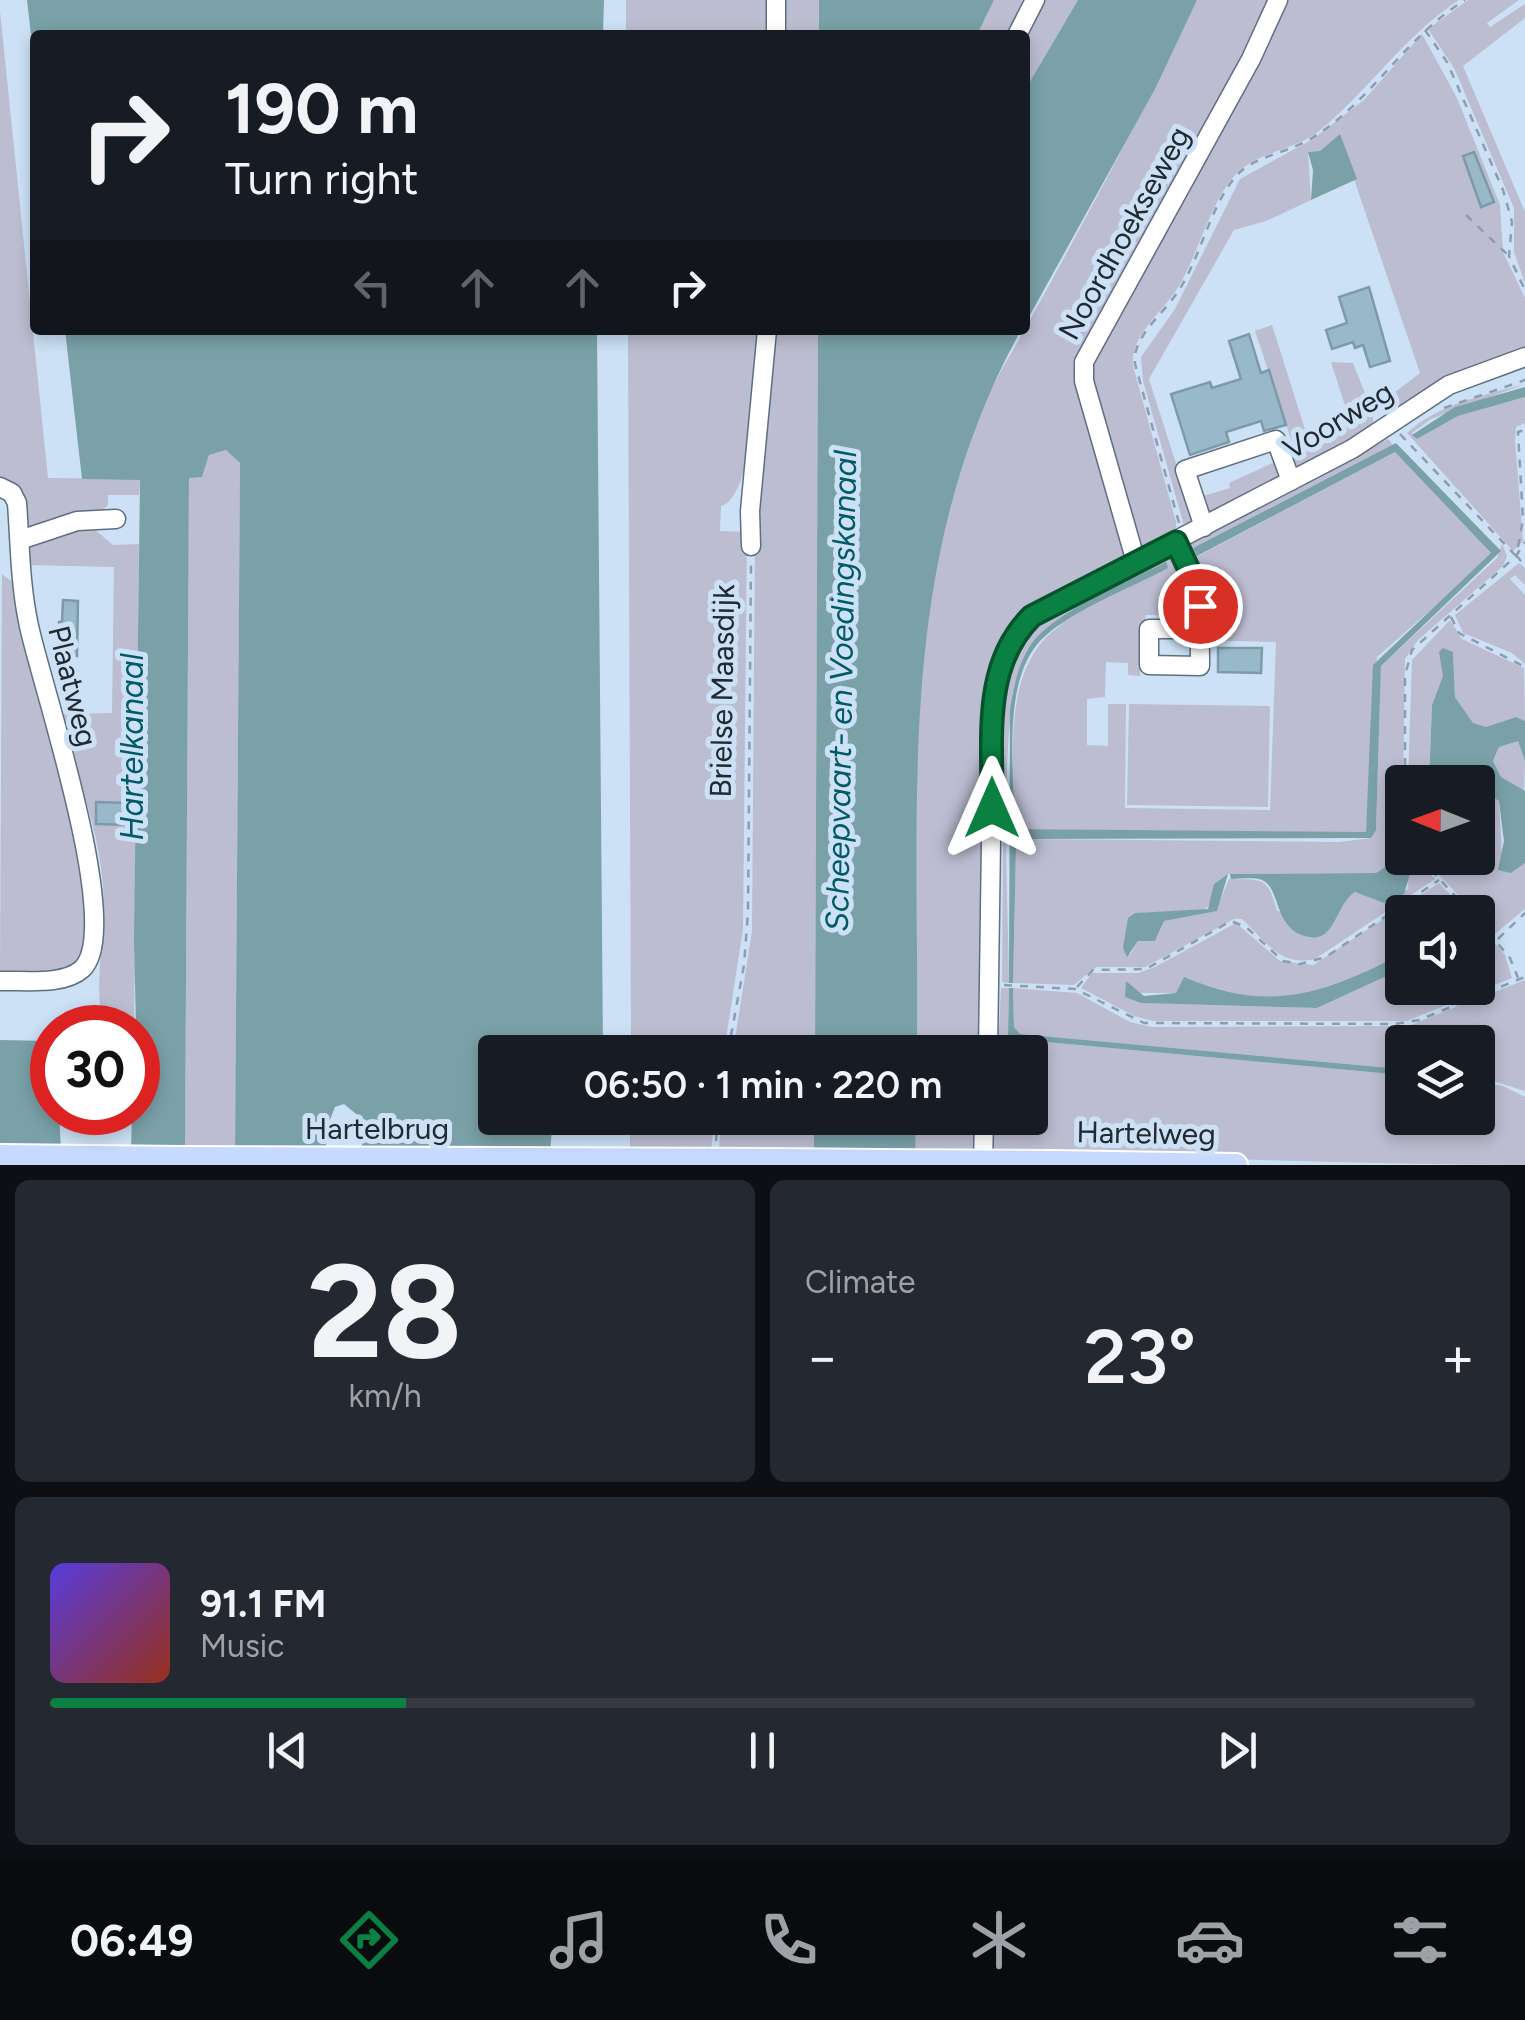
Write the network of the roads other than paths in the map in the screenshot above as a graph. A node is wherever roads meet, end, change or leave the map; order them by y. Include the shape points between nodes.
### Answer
1 (776, 0) edge
2 (1035, 0) edge
3 (1278, 0) edge
4 (776, 30) edge
5 (1020, 30) edge
6 (767, 335) edge
7 (1525, 357) edge
8 (1291, 481) junction
9 (0, 487) edge
10 (116, 519) dead end
11 (1204, 527) junction
12 (20, 540) junction
13 (1179, 540) junction
14 (751, 546) road end
15 (1136, 562) junction
16 (0, 566) edge
17 (21, 566) junction
18 (1200, 629) dead end
19 (0, 981) edge
20 (988, 1035) edge
21 (984, 1135) edge
22 (0, 1156) edge
23 (1054, 1162) joint
24 (983, 1165) edge
25 (1236, 1165) edge

1 - 4 street
2 - 5 street
3 - 15 street, Noordhoekseweg via 1084,362
6 - 14 street, Brielse Maasdijk
7 - 8 street, Voorweg via 1449,385
8 - 11 street, Voorweg
8 - 11 street via 1276,440 1184,470
9 - 12 street, Plaatweg via 17,503
10 - 12 street via 77,521
11 - 13 street, Voorweg
12 - 17 street, Plaatweg
13 - 15 street, Voorweg
13 - 18 street via 1198,589
15 - 20 street, Voorweg via 1032,616 1001,658 993,701
16 - 17 street
17 - 19 street, Plaatweg via 29,628 87,849 94,925 92,953 82,968 63,979
21 - 24 street
22 - 23 main road, Hartelbrug, bridge
23 - 25 main road, Hartelweg

